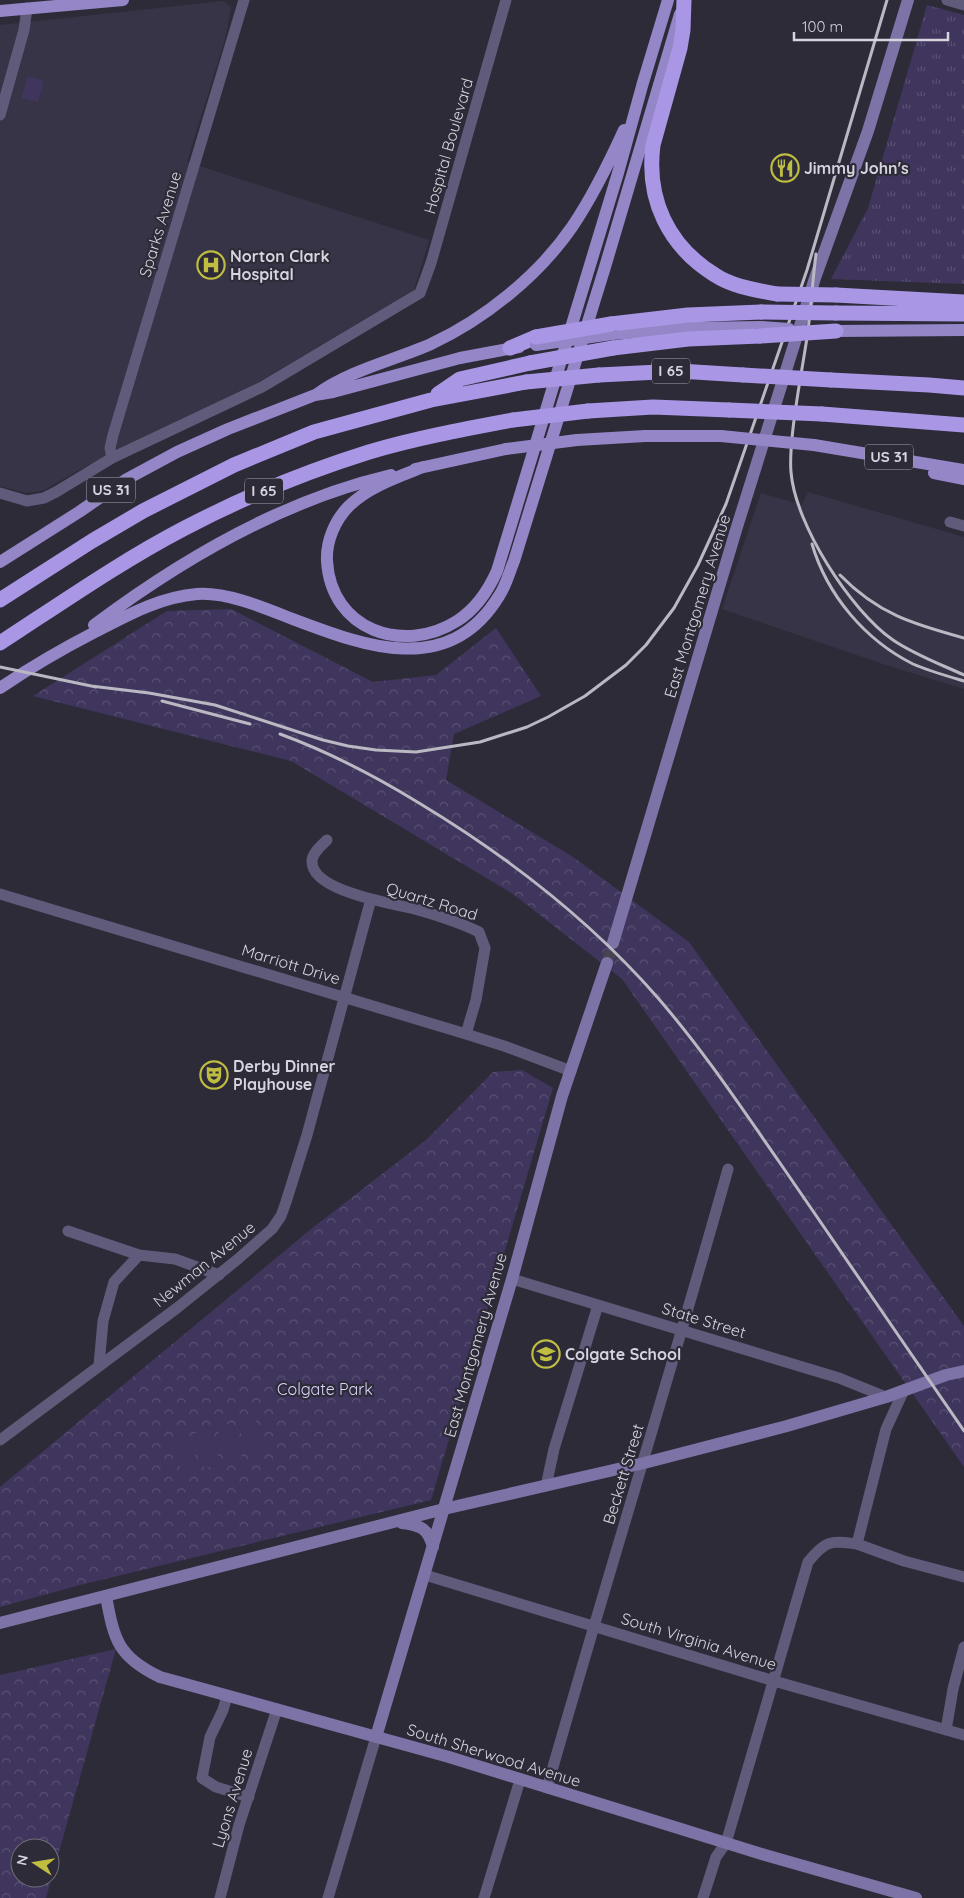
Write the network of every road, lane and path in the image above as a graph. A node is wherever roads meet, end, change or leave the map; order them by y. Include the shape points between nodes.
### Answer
1 (123, 0) edge
2 (244, 0) edge
3 (506, 0) edge
4 (668, 0) edge
5 (684, 0) edge
6 (908, 0) edge
7 (947, 0) edge
8 (964, 5) edge
9 (27, 8) junction
10 (0, 11) edge
11 (644, 79) junction
12 (0, 115) edge
13 (964, 302) edge
14 (964, 314) edge
15 (760, 325) junction
16 (964, 330) edge
17 (836, 331) joint
18 (612, 335) junction
19 (510, 348) joint
20 (964, 379) edge
21 (929, 385) junction
22 (964, 388) edge
23 (316, 395) junction
24 (431, 400) junction
25 (964, 425) edge
26 (879, 455) junction
27 (112, 458) junction
28 (423, 467) junction
29 (964, 470) edge
30 (964, 479) edge
31 (0, 493) edge
32 (950, 522) dead end
33 (964, 526) edge
34 (0, 562) edge
35 (0, 600) edge
36 (0, 643) edge
37 (62, 649) junction
38 (0, 688) edge
39 (327, 840) dead end
40 (0, 894) edge
41 (372, 899) junction
42 (613, 943) tunnel mouth
43 (607, 963) tunnel mouth
44 (345, 998) junction
45 (466, 1034) junction
46 (571, 1072) junction
47 (728, 1169) dead end
48 (68, 1231) dead end
49 (138, 1255) junction
50 (219, 1275) junction
51 (512, 1279) junction
52 (598, 1305) junction
53 (682, 1330) junction
54 (99, 1365) junction
55 (964, 1371) edge
56 (904, 1390) junction
57 (886, 1397) junction
58 (0, 1440) edge
59 (644, 1463) junction
60 (546, 1486) junction
61 (444, 1509) junction
62 (397, 1522) junction
63 (857, 1544) junction
64 (433, 1547) junction
65 (425, 1575) junction
66 (964, 1578) edge
67 (106, 1596) junction
68 (0, 1624) edge
69 (593, 1626) junction
70 (964, 1647) edge
71 (774, 1681) junction
72 (227, 1696) junction
73 (278, 1709) junction
74 (946, 1730) junction
75 (964, 1735) edge
76 (376, 1737) junction
77 (520, 1780) junction
78 (547, 1788) junction
79 (249, 1797) junction
80 (726, 1843) junction
81 (220, 1898) edge
82 (329, 1898) edge
83 (484, 1898) edge
84 (703, 1898) edge
85 (916, 1898) edge

1 - 9 main road
2 - 27 street, Sparks Avenue via 125,394 110,448
3 - 27 street, Hospital Boulevard via 432,263 420,294 262,386
4 - 11 main road
5 - 13 highway, bridge via 680,48 652,156 654,195 668,230 691,258 716,276 778,294
5 - 37 main road via 514,561 500,595 481,620 458,638 440,645 409,650 345,638 256,604 199,594 155,603 127,614
6 - 42 street, East Montgomery Avenue via 868,131 815,278 733,539
7 - 8 street
9 - 10 main road
9 - 12 street
11 - 23 main road via 614,154 591,197 547,259 501,302 454,333 332,383
11 - 28 main road via 497,571 478,603 458,621 415,637 392,636 364,625 344,608 331,583 328,548 342,514 354,501 394,478
14 - 15 highway, bridge via 836,313
15 - 17 highway, bridge
15 - 18 highway via 688,339
15 - 18 highway via 688,315
16 - 17 main road
18 - 19 highway, bridge via 536,341
18 - 24 highway, bridge via 530,363 460,379
19 - 23 main road, US 31
20 - 21 highway
21 - 22 highway, I 65
21 - 24 highway, I 65, bridge via 679,371 526,382
23 - 34 main road, US 31 via 228,429 127,479
24 - 35 highway, I 65 via 314,432 234,465 143,510
25 - 36 highway, I 65, bridge via 822,414 653,407 513,420 449,432 369,452 245,498 182,529
26 - 28 main road, US 31, bridge via 721,436 645,436 506,449
26 - 29 main road, US 31
26 - 30 main road via 920,470
27 - 31 street via 44,498 27,501
28 - 37 main road, US 31 via 361,482 275,515 180,567
32 - 33 street
37 - 38 main road, US 31
39 - 41 street, Quartz Road via 313,855 313,868 325,882
40 - 44 street, Marriott Drive
41 - 44 street, Newman Avenue
41 - 45 street, Quartz Road via 428,913 479,932 485,948
43 - 46 street, East Montgomery Avenue
44 - 45 street, Marriott Drive
44 - 50 street, Newman Avenue via 281,1216 259,1242
45 - 46 street, Marriott Drive
46 - 51 street, East Montgomery Avenue
47 - 53 street, Beckett Street
48 - 49 street
49 - 50 street via 175,1259
49 - 54 street via 114,1282 103,1321
50 - 54 street, Newman Avenue
51 - 52 street, State Street
51 - 61 street, East Montgomery Avenue
52 - 53 street, State Street
52 - 60 street via 554,1448
53 - 57 street, State Street via 839,1378
53 - 59 street, Beckett Street
54 - 58 street, Newman Avenue
55 - 56 street
56 - 57 street
56 - 63 street via 886,1430
57 - 59 street
59 - 60 street
59 - 69 street, Beckett Street
60 - 61 street
61 - 62 street
61 - 64 street, East Montgomery Avenue
62 - 64 street via 426,1530
62 - 67 street
63 - 66 street
63 - 71 street via 835,1541 818,1550 808,1562
64 - 65 street, East Montgomery Avenue
65 - 69 street, South Virginia Avenue
65 - 76 street, East Montgomery Avenue
67 - 68 street
67 - 72 street, South Sherwood Avenue via 118,1643 129,1659 160,1678
69 - 71 street, South Virginia Avenue
69 - 78 street, Beckett Street
70 - 74 street
71 - 74 street, South Virginia Avenue
71 - 80 street
72 - 73 street, South Sherwood Avenue
72 - 79 street via 210,1737 202,1778 216,1787
73 - 76 street, South Sherwood Avenue
73 - 79 street, Lyons Avenue
74 - 75 street, South Virginia Avenue
76 - 77 street, South Sherwood Avenue
76 - 82 street
77 - 78 street, South Sherwood Avenue
77 - 83 street
78 - 80 street, South Sherwood Avenue
79 - 81 street, Lyons Avenue
80 - 84 street via 716,1857
80 - 85 street, South Sherwood Avenue

